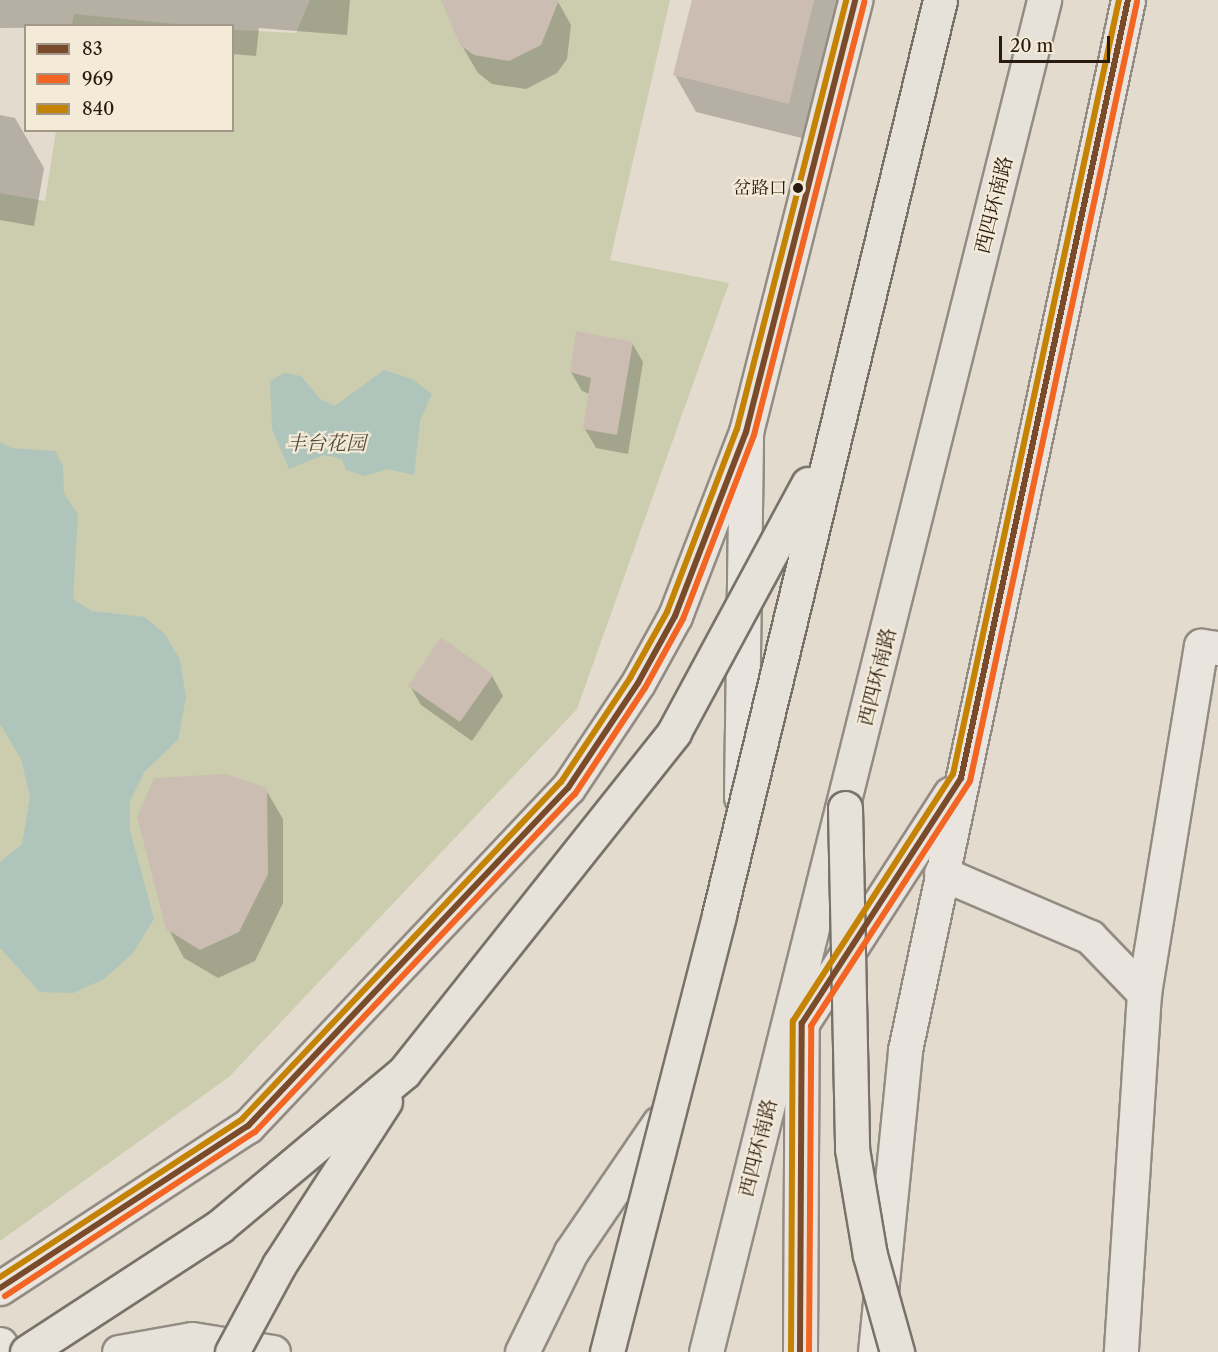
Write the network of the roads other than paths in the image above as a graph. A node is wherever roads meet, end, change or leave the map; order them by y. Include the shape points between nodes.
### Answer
1 (855, 0) edge
2 (940, 0) edge
3 (1045, 0) edge
4 (1128, 0) edge
5 (746, 432) junction
6 (829, 445) junction
7 (1218, 648) edge
8 (961, 778) junction
9 (845, 808) junction
10 (741, 811) junction
11 (942, 873) junction
12 (1144, 993) junction
13 (802, 1023) junction
14 (404, 1072) junction
15 (659, 1123) joint
16 (0, 1288) edge
17 (0, 1344) edge
18 (121, 1351) edge
19 (4, 1352) edge
20 (27, 1352) edge
21 (232, 1352) edge
22 (273, 1352) edge
23 (522, 1352) edge
24 (607, 1352) edge
25 (706, 1352) edge
26 (800, 1352) edge
27 (875, 1352) edge
28 (897, 1352) edge
29 (1121, 1352) edge

1 - 5 street
2 - 6 highway, bridge
2 - 10 street
3 - 9 highway, 西四环南路
3 - 13 street, 西四环南路
4 - 8 street
5 - 10 street
5 - 16 street via 675,616 638,683 568,788 248,1126
6 - 14 highway, bridge via 674,732
6 - 24 highway, bridge via 719,915
7 - 12 street via 1202,645
8 - 11 street
8 - 13 street
9 - 25 highway, 西四环南路, bridge
9 - 28 highway, bridge via 852,1149 870,1255
10 - 15 street
11 - 12 street via 1090,937
11 - 27 street via 905,1050
12 - 29 street
13 - 26 street, 西四环南路
14 - 20 highway, bridge via 220,1226
14 - 21 highway, bridge via 279,1265
15 - 23 highway via 571,1252
17 - 19 street
18 - 22 highway via 192,1340

